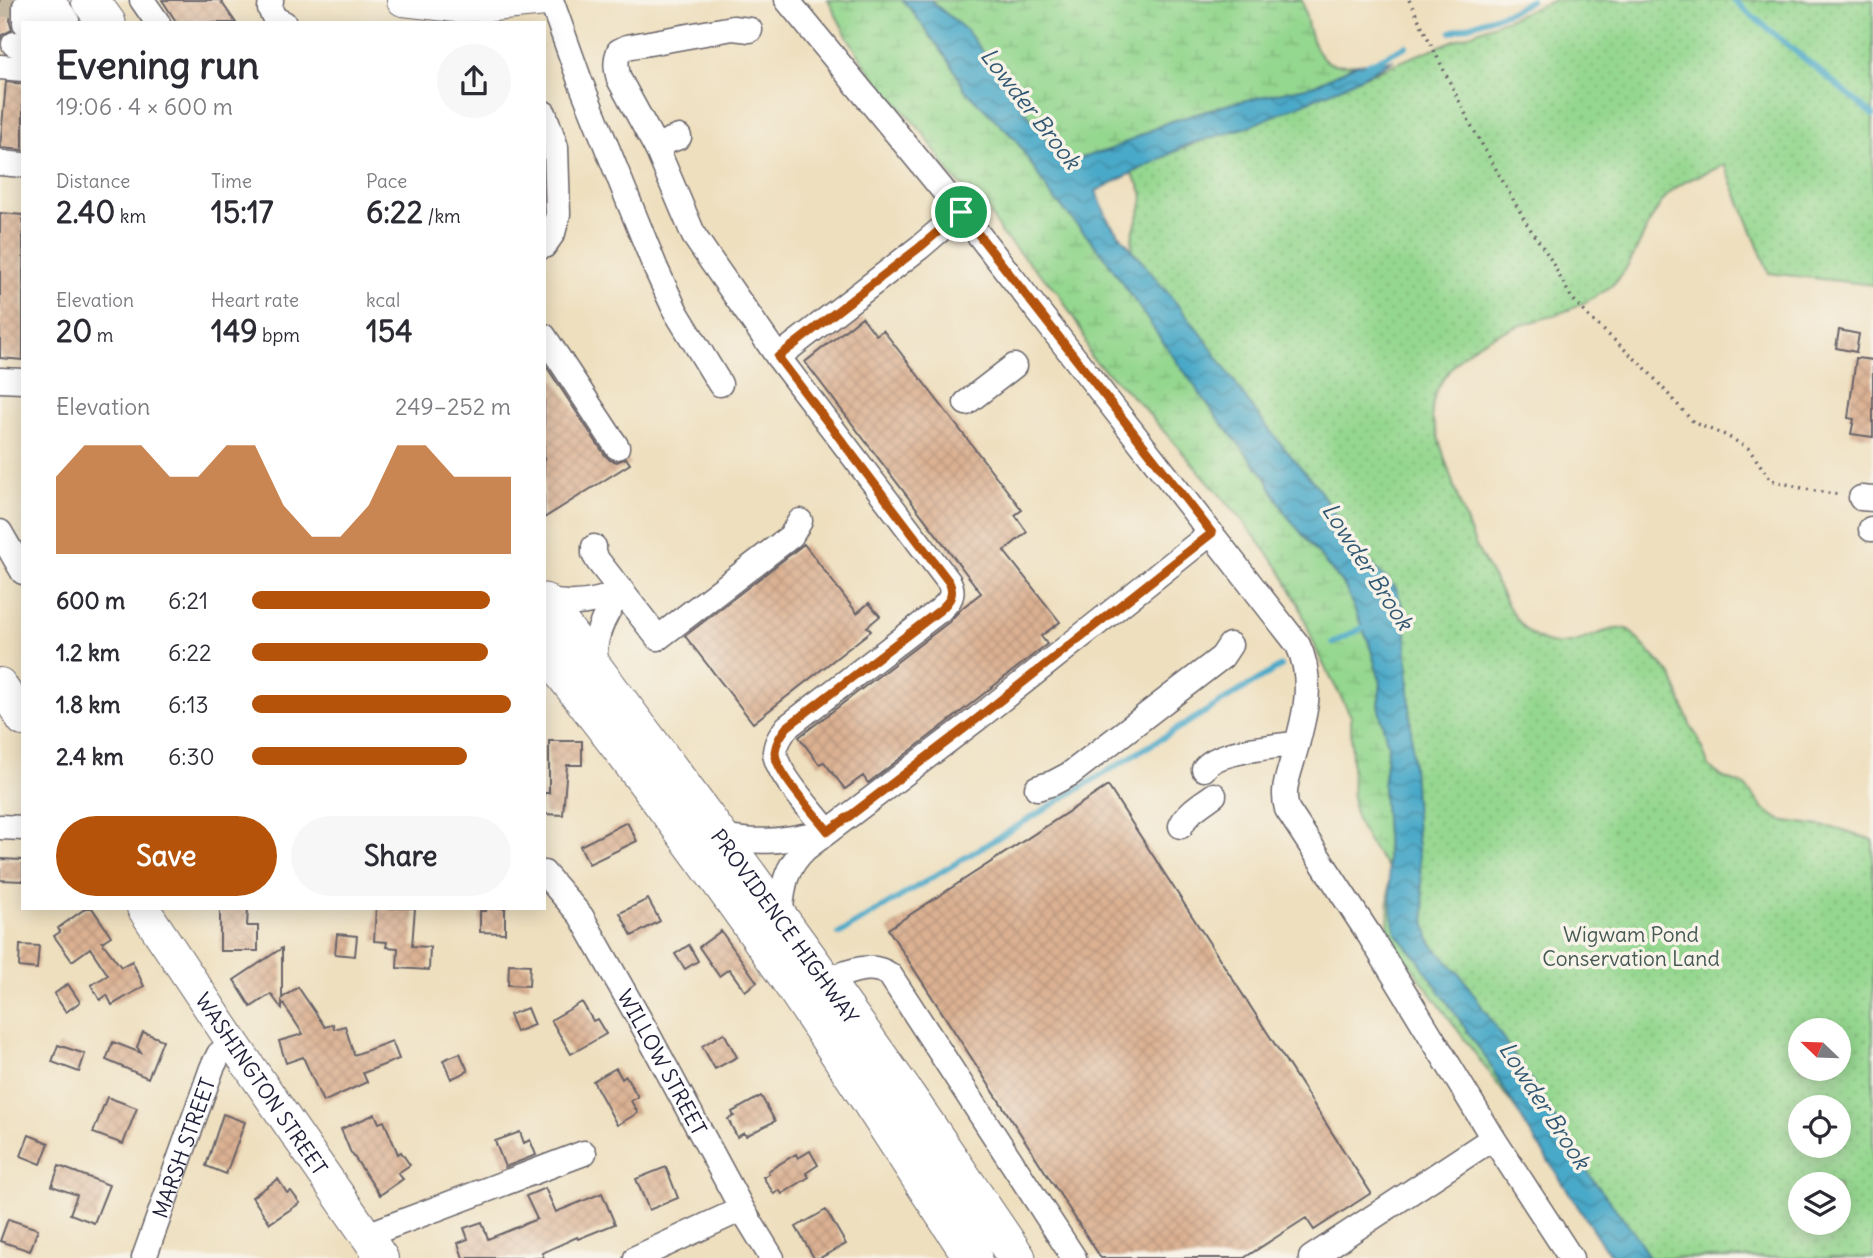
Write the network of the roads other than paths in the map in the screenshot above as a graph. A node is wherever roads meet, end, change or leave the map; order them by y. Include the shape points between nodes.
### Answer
1 (90, 0) edge
2 (142, 0) edge
3 (271, 0) edge
4 (549, 0) edge
5 (786, 0) edge
6 (415, 9) edge
7 (493, 9) edge
8 (106, 21) edge
9 (157, 21) edge
10 (280, 21) edge
11 (750, 30) dead end
12 (0, 67) edge
13 (21, 69) edge
14 (546, 119) edge
15 (680, 137) dead end
16 (657, 149) junction
17 (0, 163) edge
18 (21, 165) edge
19 (961, 212) junction
20 (546, 243) edge
21 (546, 339) edge
22 (778, 357) junction
23 (1014, 366) dead end
24 (0, 380) edge
25 (21, 381) edge
26 (720, 384) dead end
27 (966, 403) dead end
28 (617, 447) dead end
29 (800, 521) dead end
30 (0, 532) edge
31 (1212, 533) junction
32 (594, 547) dead end
33 (21, 569) edge
34 (622, 591) junction
35 (546, 601) edge
36 (546, 604) edge
37 (1230, 645) dead end
38 (546, 652) edge
39 (599, 674) junction
40 (0, 684) edge
41 (21, 717) edge
42 (1297, 744) junction
43 (1204, 769) dead end
44 (1037, 788) dead end
45 (1214, 795) dead end
46 (1181, 826) dead end
47 (0, 827) edge
48 (21, 828) edge
49 (828, 831) junction
50 (721, 837) junction
51 (546, 875) edge
52 (144, 910) edge
53 (780, 918) junction
54 (825, 981) junction
55 (233, 1043) junction
56 (1493, 1138) junction
57 (584, 1153) dead end
58 (741, 1209) junction
59 (374, 1247) edge
60 (144, 1258) edge
61 (636, 1258) edge
62 (772, 1258) edge
63 (973, 1258) edge
64 (1017, 1258) edge
65 (1074, 1258) edge
66 (1311, 1258) edge
67 (1571, 1258) edge

1 - 8 highway
2 - 9 street
3 - 10 street via 270,9
4 - 7 main road
4 - 26 street via 656,269
5 - 19 street
6 - 7 main road
11 - 16 street via 733,28 619,51 615,60 620,79
12 - 13 street
14 - 20 street via 556,147 558,214
15 - 16 street
16 - 22 street via 694,236
17 - 18 street
19 - 22 street
19 - 31 street
21 - 28 street
22 - 49 street via 953,589 940,610 780,737 775,749 778,765
23 - 27 street
24 - 25 street
29 - 34 street via 791,536 658,638
30 - 33 street
31 - 42 street via 1304,659 1307,696
31 - 49 street
32 - 34 street via 598,561
34 - 35 street via 571,604
34 - 39 street via 598,638
36 - 39 highway, PROVIDENCE HIGHWAY
37 - 44 street via 1222,657 1070,774
38 - 63 highway, PROVIDENCE HIGHWAY via 757,934
39 - 50 highway, PROVIDENCE HIGHWAY
40 - 41 main road
42 - 43 street via 1245,751 1214,760
42 - 56 street via 1283,796 1287,809
45 - 46 street via 1189,813
47 - 48 street
49 - 50 street via 782,841
49 - 53 street via 789,867
50 - 53 highway, PROVIDENCE HIGHWAY
51 - 58 street, WILLOW STREET via 581,916
52 - 55 main road, WASHINGTON STREET
53 - 54 highway, PROVIDENCE HIGHWAY
54 - 64 highway, PROVIDENCE HIGHWAY
54 - 65 street via 863,969 882,969 890,975
55 - 59 main road, WASHINGTON STREET
55 - 60 street, MARSH STREET via 219,1054 212,1068
56 - 66 street
56 - 67 street
57 - 59 street
58 - 61 street
58 - 62 street, WILLOW STREET

